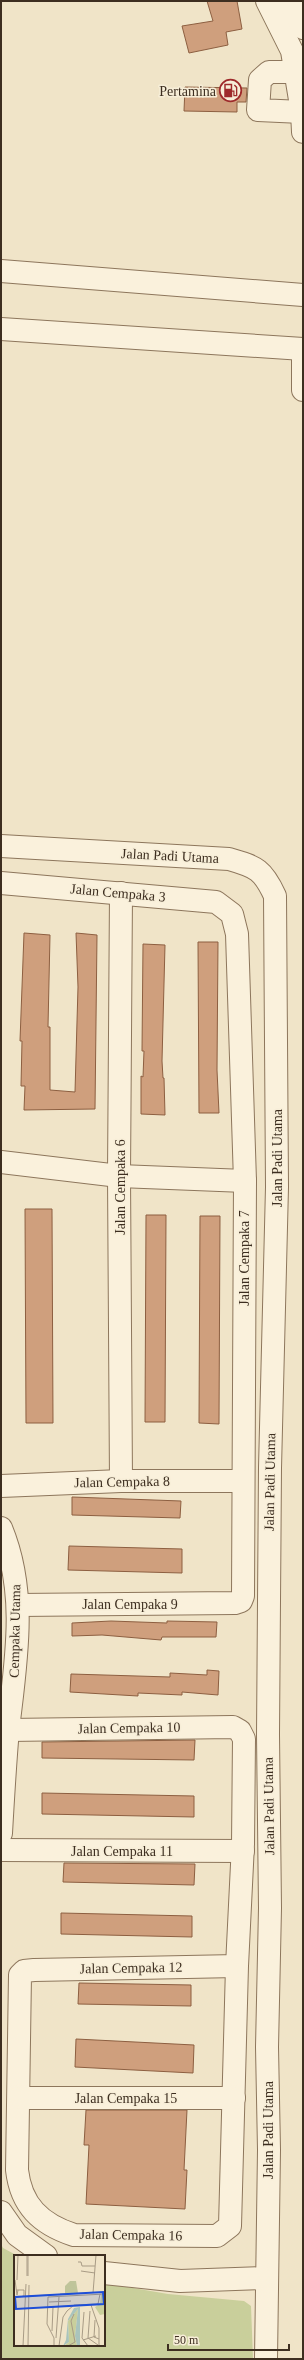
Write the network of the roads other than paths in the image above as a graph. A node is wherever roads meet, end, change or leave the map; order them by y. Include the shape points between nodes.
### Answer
1 (267, 1) edge
2 (289, 1) edge
3 (299, 1) edge
4 (303, 9) edge
5 (303, 28) edge
6 (296, 72) junction
7 (303, 122) edge
8 (1, 271) edge
9 (303, 294) edge
10 (1, 329) edge
11 (303, 349) edge
12 (303, 390) edge
13 (1, 846) edge
14 (1, 883) edge
15 (121, 893) junction
16 (232, 914) joint
17 (1, 1162) edge
18 (119, 1176) junction
19 (245, 1181) junction
20 (121, 1481) junction
21 (243, 1481) junction
22 (1, 1486) edge
23 (1, 1528) edge
24 (241, 1601) joint
25 (18, 1605) junction
26 (8, 1730) junction
27 (1, 1833) edge
28 (1, 1850) edge
29 (243, 1851) junction
30 (237, 1966) junction
31 (24, 1971) joint
32 (18, 2098) junction
33 (234, 2098) junction
34 (1, 2212) edge
35 (45, 2255) edge
36 (105, 2273) edge
37 (266, 2278) junction
38 (266, 2359) edge

1 - 6 street via 290,46
2 - 5 street
3 - 4 street
6 - 7 street
6 - 7 street via 269,72 260,80 258,110
8 - 9 street
10 - 11 street
11 - 12 street
13 - 37 street, Jalan Padi Utama via 229,859 252,866 266,877 275,896 277,1187 270,1468 270,1908
14 - 15 street, Jalan Cempaka 3
15 - 16 street, Jalan Cempaka 3 via 216,902
15 - 18 street, Jalan Cempaka 6
16 - 19 street, Jalan Cempaka 7 via 236,934
17 - 18 street
18 - 19 street
18 - 20 street, Jalan Cempaka 6
19 - 21 street, Jalan Cempaka 7
20 - 21 street, Jalan Cempaka 8
20 - 22 street, Jalan Cempaka 8
21 - 24 street, Jalan Cempaka 7
23 - 25 street, Cempaka Utama via 14,1566
24 - 25 street, Jalan Cempaka 9
25 - 26 street, Cempaka Utama via 17,1666
26 - 27 street, Cempaka Utama
26 - 29 street, Jalan Cempaka 10 via 233,1727 240,1731 244,1739
28 - 29 street, Jalan Cempaka 11
29 - 30 street
30 - 31 street, Jalan Cempaka 12
30 - 33 street
31 - 32 street, Jalan Cempaka 16 via 20,1974 19,1982
32 - 33 street, Jalan Cempaka 15
32 - 33 street, Jalan Cempaka 16 via 19,2188 28,2204 42,2220 55,2229 74,2235 217,2236 230,2226
34 - 35 street via 17,2235
36 - 37 street via 180,2281
37 - 38 street, Jalan Padi Utama

